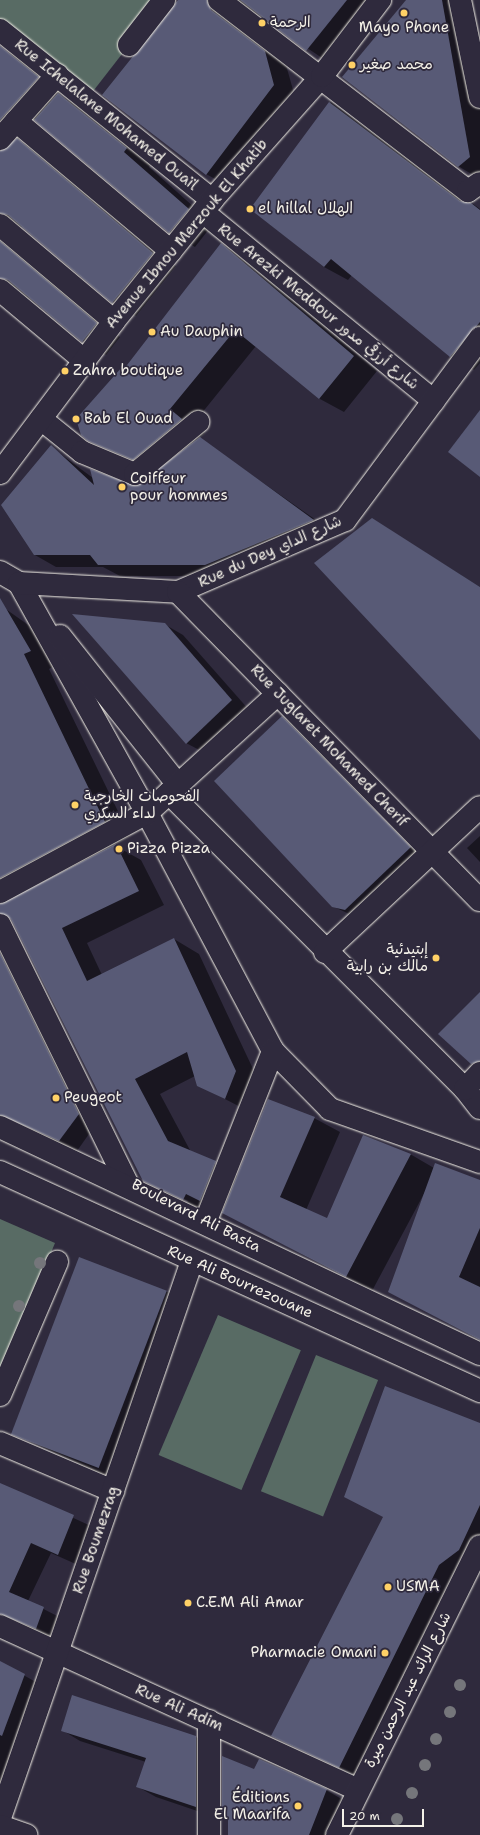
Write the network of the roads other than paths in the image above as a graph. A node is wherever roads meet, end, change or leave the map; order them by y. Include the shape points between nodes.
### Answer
1 (164, 0) edge
2 (219, 0) edge
3 (380, 0) edge
4 (460, 0) edge
5 (0, 30) edge
6 (129, 45) dead end
7 (57, 75) junction
8 (322, 76) junction
9 (480, 97) edge
10 (16, 121) junction
11 (0, 139) edge
12 (480, 183) edge
13 (207, 206) junction
14 (0, 225) edge
15 (171, 251) junction
16 (0, 290) edge
17 (114, 321) junction
18 (480, 338) edge
19 (85, 360) junction
20 (434, 401) junction
21 (41, 419) junction
22 (198, 422) dead end
23 (0, 473) edge
24 (0, 572) edge
25 (19, 583) junction
26 (178, 592) junction
27 (278, 694) junction
28 (173, 789) junction
29 (480, 807) edge
30 (147, 813) junction
31 (432, 852) junction
32 (0, 892) edge
33 (480, 900) edge
34 (0, 925) edge
35 (325, 952) junction
36 (273, 1051) junction
37 (480, 1073) edge
38 (465, 1089) junction
39 (480, 1108) edge
40 (0, 1127) edge
41 (480, 1162) edge
42 (0, 1172) edge
43 (128, 1185) junction
44 (205, 1223) junction
45 (192, 1261) junction
46 (57, 1262) dead end
47 (480, 1354) edge
48 (480, 1392) edge
49 (0, 1395) edge
50 (0, 1443) edge
51 (113, 1491) junction
52 (480, 1546) edge
53 (0, 1626) edge
54 (57, 1654) junction
55 (208, 1721) junction
56 (358, 1790) junction
57 (0, 1818) edge
58 (0, 1826) edge
59 (26, 1835) edge
60 (209, 1835) edge
61 (337, 1835) edge

1 - 6 street
2 - 8 street
3 - 8 street, Avenue Ibnou Merzouk El Khatib
4 - 9 street
5 - 7 street, Rue Ichelalane Mohamed Ouaïl
7 - 10 street
7 - 13 street, Rue Ichelalane Mohamed Ouaïl
8 - 12 street via 468,191
8 - 13 street, Avenue Ibnou Merzouk El Khatib
10 - 11 street
10 - 15 street
13 - 15 street, Avenue Ibnou Merzouk El Khatib
13 - 20 street, Rue Arezki Meddour شارع أرزقي مدور
14 - 17 street
15 - 17 street, Avenue Ibnou Merzouk El Khatib
16 - 19 street
17 - 19 street, Avenue Ibnou Merzouk El Khatib
18 - 20 street, Rue du Dey شارع الداي
19 - 21 street, Avenue Ibnou Merzouk El Khatib
20 - 26 street, Rue du Dey شارع الداي via 345,520
21 - 22 street via 82,452 135,474
21 - 23 street, Avenue Ibnou Merzouk El Khatib
24 - 25 street
25 - 26 street, Rue du Dey شارع الداي
25 - 28 street
25 - 30 street
26 - 27 street, Rue Juglaret Mohamed Cherif
27 - 28 street
27 - 31 street, Rue Juglaret Mohamed Cherif
28 - 30 street
28 - 35 street
29 - 31 street
30 - 32 street
30 - 36 street
31 - 33 street, Rue Juglaret Mohamed Cherif
31 - 35 street
34 - 43 street, Boulevard Ali Basta
35 - 38 street
36 - 41 street via 330,1109
36 - 44 street
37 - 38 street
38 - 39 street
40 - 43 street
42 - 45 street, Rue Ali Bourrezouane
43 - 44 street, Boulevard Ali Basta
44 - 47 street, Boulevard Ali Basta
45 - 48 street, Rue Ali Bourrezouane
45 - 51 street, Rue Boumezrag
46 - 49 street
50 - 51 street
51 - 54 street, Rue Boumezrag
52 - 56 street, شارع الرائد عبد الرحمن ميرة
53 - 54 street, Rue Ali Adim
54 - 55 street, Rue Ali Adim
54 - 57 street, Rue Boumezrag
55 - 56 street, Rue Ali Adim
55 - 60 street
56 - 61 street, شارع الرائد عبد الرحمن ميرة
58 - 59 street

